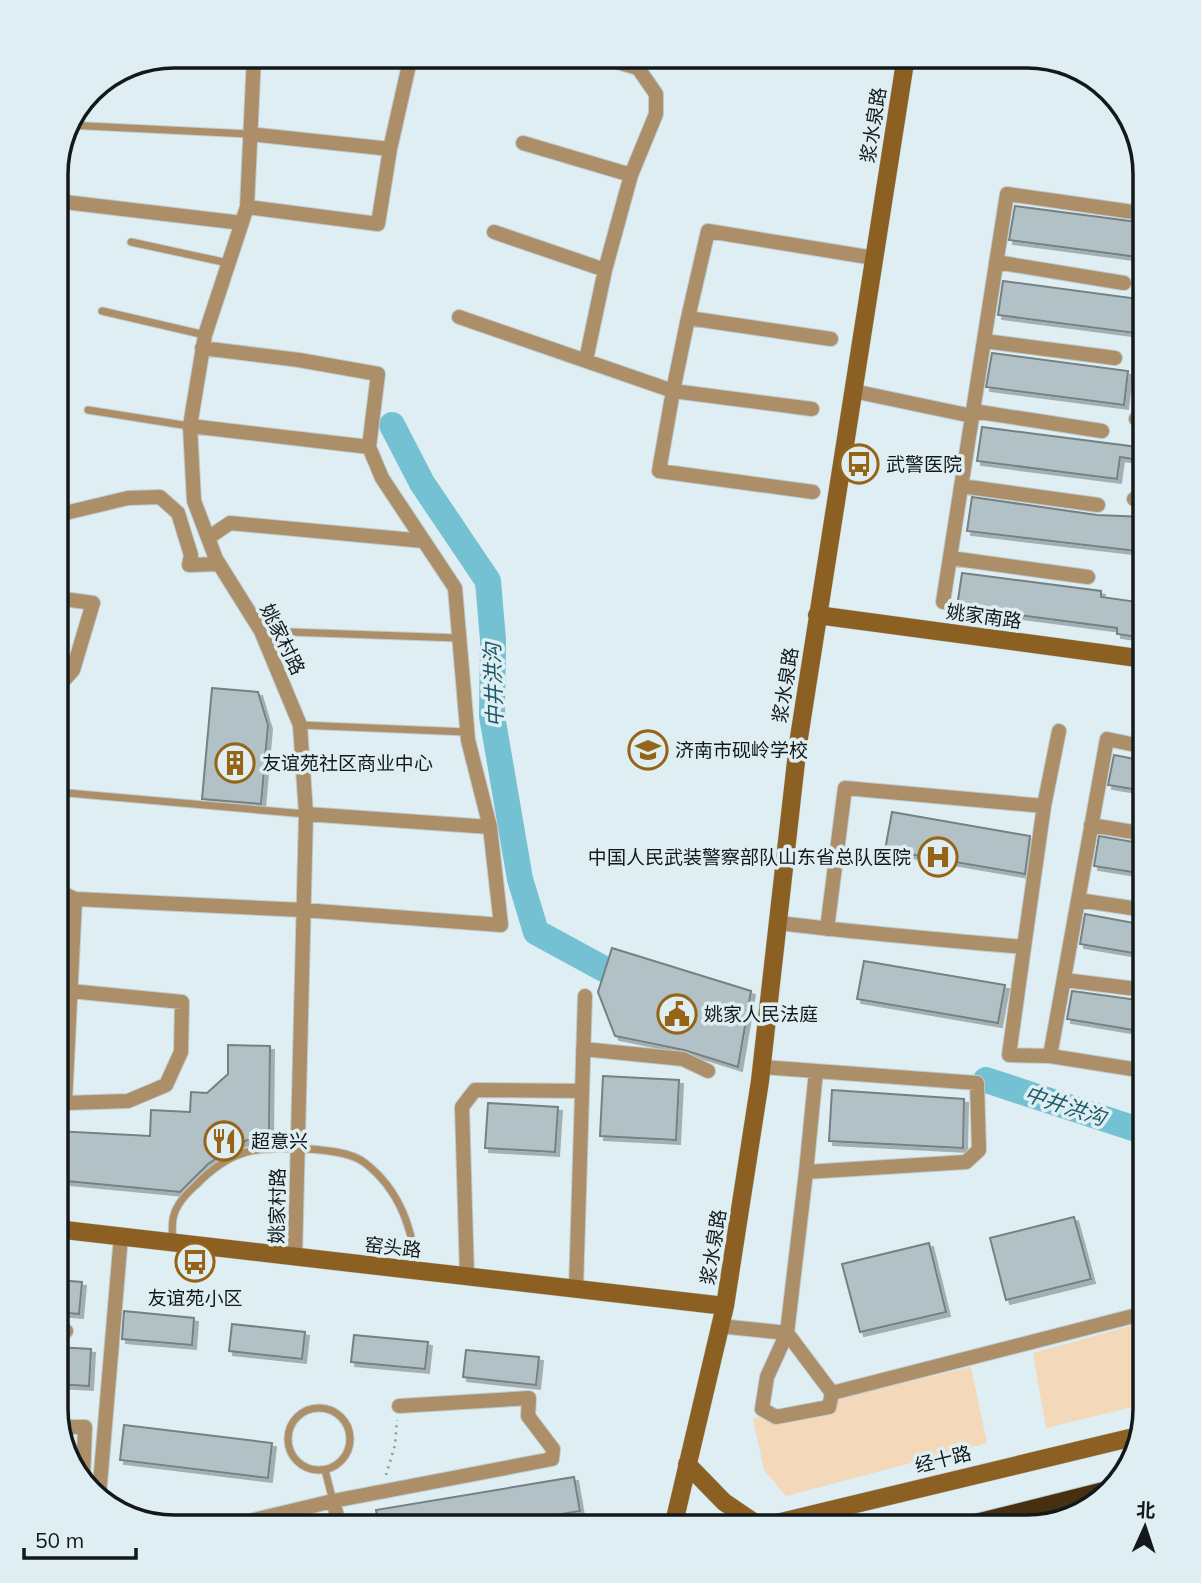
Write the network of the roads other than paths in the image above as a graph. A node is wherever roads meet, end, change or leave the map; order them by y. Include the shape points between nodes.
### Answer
1 (253, 68) edge
2 (407, 68) edge
3 (639, 68) edge
4 (904, 68) edge
5 (80, 126) edge
6 (250, 134) junction
7 (523, 143) dead end
8 (390, 149) junction
9 (631, 175) junction
10 (68, 202) edge
11 (247, 207) junction
12 (1133, 212) edge
13 (242, 223) junction
14 (494, 232) dead end
15 (131, 242) dead end
16 (874, 258) junction
17 (996, 262) junction
18 (228, 263) junction
19 (605, 270) junction
20 (1124, 283) dead end
21 (102, 311) dead end
22 (459, 317) dead end
23 (688, 318) junction
24 (831, 338) dead end
25 (204, 341) junction
26 (984, 341) junction
27 (1115, 358) dead end
28 (586, 360) junction
29 (673, 391) junction
30 (853, 391) junction
31 (812, 409) dead end
32 (88, 410) dead end
33 (973, 414) junction
34 (190, 426) junction
35 (1102, 431) dead end
36 (369, 447) junction
37 (961, 486) junction
38 (813, 492) dead end
39 (1098, 505) dead end
40 (68, 512) edge
41 (208, 538) junction
42 (424, 541) junction
43 (950, 558) junction
44 (219, 564) junction
45 (1088, 577) dead end
46 (68, 600) edge
47 (943, 603) dead end
48 (817, 615) junction
49 (261, 631) junction
50 (459, 638) junction
51 (1133, 657) edge
52 (68, 676) edge
53 (300, 725) junction
54 (467, 732) junction
55 (1059, 732) dead end
56 (1133, 744) edge
57 (68, 793) edge
58 (1044, 806) junction
59 (306, 814) junction
60 (1091, 825) junction
61 (490, 827) junction
62 (1133, 832) edge
63 (68, 896) edge
64 (75, 899) junction
65 (1078, 900) junction
66 (1133, 908) edge
67 (303, 910) junction
68 (779, 923) junction
69 (827, 929) junction
70 (1024, 947) junction
71 (68, 952) edge
72 (1064, 980) junction
73 (1133, 989) edge
74 (68, 991) edge
75 (585, 996) dead end
76 (583, 1049) junction
77 (1050, 1056) junction
78 (762, 1067) junction
79 (1133, 1069) edge
80 (708, 1070) dead end
81 (816, 1071) junction
82 (582, 1091) junction
83 (68, 1103) edge
84 (298, 1149) junction
85 (806, 1172) junction
86 (68, 1230) edge
87 (121, 1236) junction
88 (172, 1242) junction
89 (295, 1257) junction
90 (418, 1271) junction
91 (467, 1276) junction
92 (576, 1289) junction
93 (726, 1306) junction
94 (1133, 1316) edge
95 (720, 1326) junction
96 (787, 1333) junction
97 (832, 1393) junction
98 (398, 1406) road end
99 (70, 1427) edge
100 (1128, 1438) edge
101 (84, 1463) edge
102 (687, 1464) junction
103 (325, 1469) junction
104 (100, 1483) edge
105 (1084, 1497) edge
106 (333, 1501) junction
107 (274, 1515) edge
108 (337, 1515) edge
109 (676, 1515) edge
110 (743, 1515) edge
111 (810, 1515) edge
112 (1014, 1515) edge

1 - 6 street, 姚家村路
2 - 8 street
3 - 9 street via 656,94 656,114
4 - 16 main road, 浆水泉路
5 - 6 lane
6 - 8 street
6 - 11 street, 姚家村路
7 - 9 street
8 - 11 street via 378,224
9 - 19 street
10 - 13 street
11 - 13 street, 姚家村路
12 - 17 street via 1007,194
13 - 18 street, 姚家村路
14 - 19 street
15 - 18 lane
16 - 23 street via 708,231
16 - 30 main road, 浆水泉路
17 - 20 street
17 - 26 street
18 - 25 street, 姚家村路
19 - 28 street
21 - 25 lane
22 - 28 street
23 - 24 street
23 - 29 street
25 - 34 street, 姚家村路
25 - 36 street via 378,374
26 - 27 street
26 - 33 street
28 - 29 street
29 - 31 street
29 - 38 street via 659,471
30 - 33 street
30 - 48 main road, 浆水泉路
32 - 34 lane
33 - 35 street
33 - 37 street
34 - 36 street
34 - 41 street, 姚家村路 via 194,501
36 - 42 street via 382,478
37 - 39 street
37 - 43 street
40 - 44 street via 128,498 160,497 178,513 191,555 189,565
41 - 42 street via 230,523
41 - 44 street, 姚家村路
42 - 50 street via 455,588
43 - 45 street
43 - 47 street
44 - 49 street, 姚家村路
46 - 52 street via 93,603
48 - 51 main road, 姚家南路
48 - 68 main road, 浆水泉路
49 - 50 lane
49 - 53 street, 姚家村路
50 - 54 street
53 - 54 lane
53 - 59 street, 姚家村路
54 - 61 street
55 - 58 street
56 - 60 street via 1107,739
57 - 59 lane
58 - 69 street via 845,788
58 - 70 street
59 - 61 street
59 - 67 street, 姚家村路
60 - 62 street
60 - 65 street
61 - 67 street via 501,925
63 - 64 street
64 - 67 street
64 - 71 street
65 - 66 street
65 - 72 street
67 - 84 street, 姚家村路
68 - 69 street
68 - 78 main road, 浆水泉路
69 - 70 street
70 - 77 street via 1009,1055
72 - 73 street
72 - 77 street
74 - 83 street via 181,1002 181,1052 166,1085 128,1101
75 - 76 street
76 - 80 street via 682,1059
76 - 82 street
77 - 79 street
78 - 81 street
78 - 93 main road, 浆水泉路
81 - 85 street
81 - 85 street via 977,1083 979,1150 966,1162
82 - 91 street via 475,1090 462,1107
82 - 92 street
84 - 88 lane via 249,1151 221,1160 184,1196 174,1215
84 - 89 street, 姚家村路
84 - 90 lane via 329,1151 363,1161 386,1184 411,1224
85 - 96 street
86 - 87 main road, 窑头路
87 - 88 main road, 窑头路
87 - 104 street
88 - 89 main road, 窑头路
89 - 90 main road, 窑头路
90 - 91 main road, 窑头路
91 - 92 main road, 窑头路
92 - 93 main road, 窑头路
93 - 95 main road, 浆水泉路
94 - 97 street
95 - 96 street
95 - 102 main road, 浆水泉路
96 - 97 street
96 - 97 street via 767,1377 762,1409 776,1417 829,1407
98 - 106 street via 529,1398 528,1416 553,1449 552,1459
99 - 101 street via 85,1427
100 - 111 main road, 经十路
102 - 109 main road, 浆水泉路
102 - 110 main road
103 - 103 lane via 348,1451 349,1432 346,1423 330,1410 309,1409 292,1422 288,1443 297,1461
103 - 106 lane
105 - 112 highway
106 - 107 street
106 - 108 street

